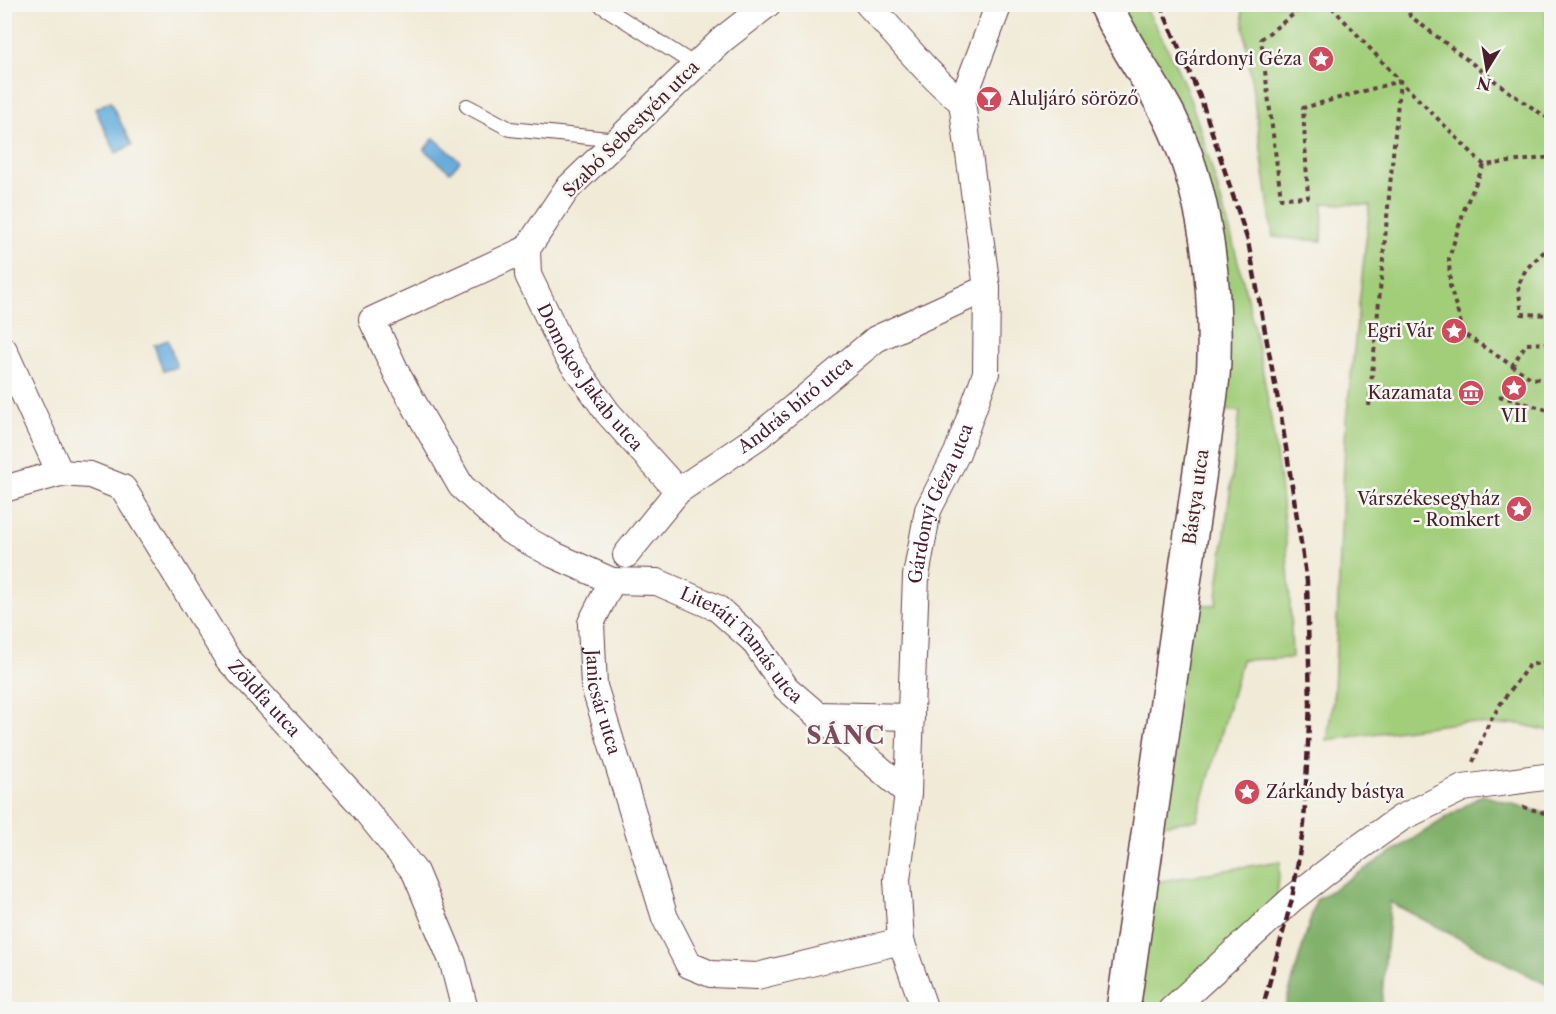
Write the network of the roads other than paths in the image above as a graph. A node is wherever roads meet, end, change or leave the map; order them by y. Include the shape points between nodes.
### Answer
1 (599, 4) edge
2 (768, 4) edge
3 (868, 4) edge
4 (999, 4) edge
5 (1105, 4) edge
6 (695, 65) junction
7 (962, 102) junction
8 (467, 106) dead end
9 (618, 140) junction
10 (527, 249) junction
11 (987, 288) junction
12 (4, 350) edge
13 (60, 473) junction
14 (4, 489) edge
15 (678, 491) junction
16 (626, 555) dead end
17 (612, 581) junction
18 (817, 715) junction
19 (911, 717) junction
20 (1551, 776) edge
21 (908, 793) junction
22 (901, 941) junction
23 (465, 1010) edge
24 (925, 1010) edge
25 (1123, 1010) edge
26 (1171, 1010) edge

1 - 6 lane
2 - 6 street, Szabó Sebestyén utca
3 - 7 street via 942,87
4 - 7 street, Gárdonyi Géza utca
5 - 25 street, Bástya utca via 1170,118 1192,175 1205,228 1214,360
6 - 9 street, Szabó Sebestyén utca
7 - 11 street, Gárdonyi Géza utca
8 - 9 lane via 510,129
9 - 10 street, Szabó Sebestyén utca via 567,189
10 - 15 street, Domokos Jakab utca via 528,274 566,354 608,413
10 - 17 street via 372,320 398,376 461,486 510,531
11 - 15 street, András bíró utca via 876,339 759,436
11 - 19 street, Gárdonyi Géza utca via 986,373 957,453 928,510 916,576
12 - 13 street
13 - 14 street, Zöldfa utca
13 - 23 street, Zöldfa utca via 90,475 123,488 228,659 358,801 415,872 453,963
15 - 16 street, András bíró utca
17 - 18 street, Literáti Tamás utca via 657,582 717,608 753,640 786,688
17 - 22 street, Janicsár utca via 591,623 594,686 665,918 689,965 711,974 757,976
18 - 19 street
18 - 21 street, Literáti Tamás utca
19 - 21 street, Gárdonyi Géza utca
20 - 26 street via 1463,788 1401,818 1292,899
21 - 22 street, Gárdonyi Géza utca via 897,880
22 - 24 street, Gárdonyi Géza utca

